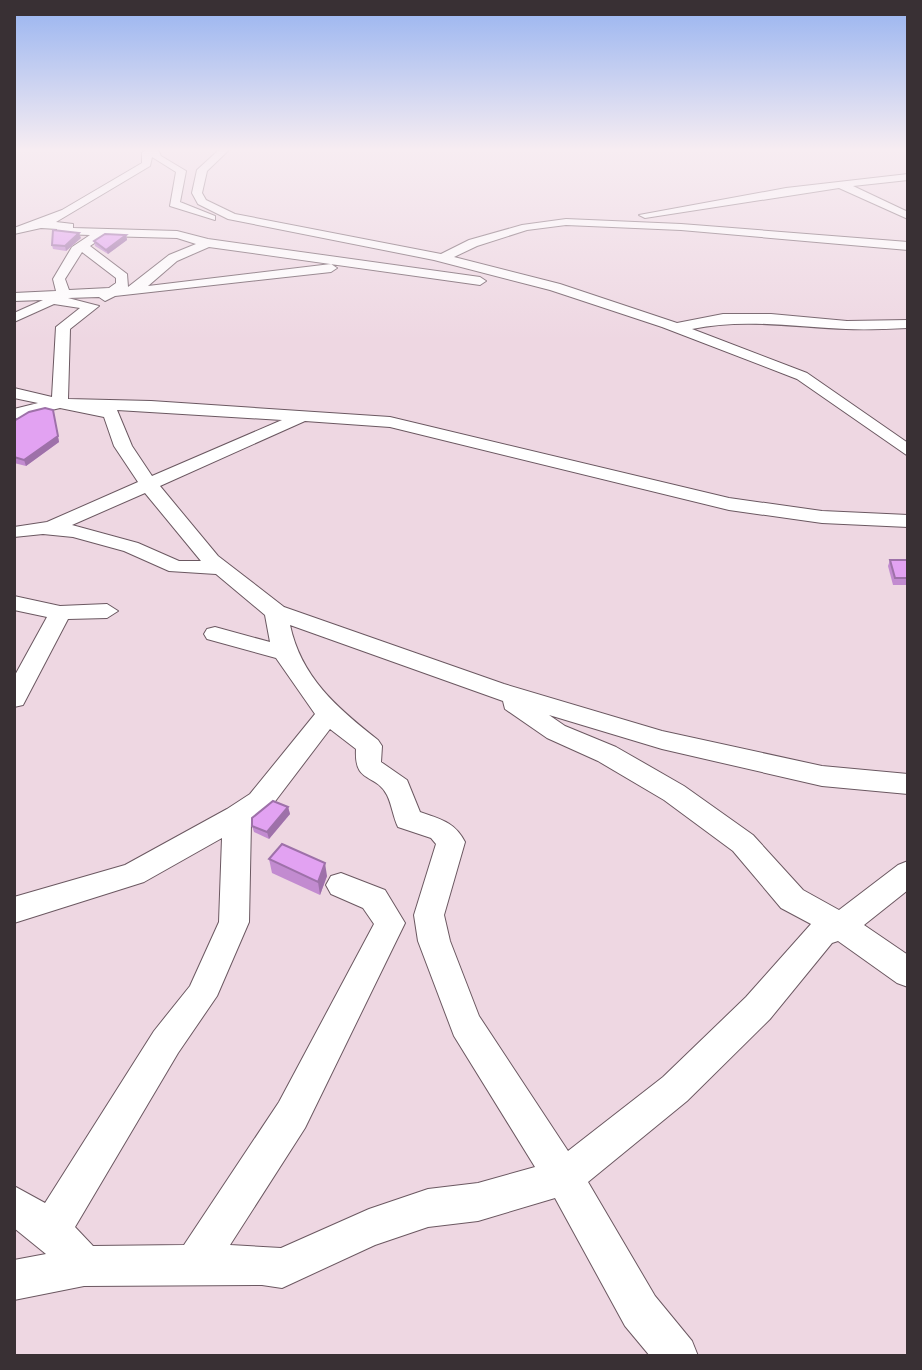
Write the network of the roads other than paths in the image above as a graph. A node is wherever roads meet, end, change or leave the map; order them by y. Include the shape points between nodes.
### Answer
1 (69, 212) edge
2 (205, 212) edge
3 (213, 212) edge
4 (652, 212) edge
5 (217, 215) junction
6 (587, 222) junction
7 (42, 225) junction
8 (17, 231) edge
9 (102, 233) junction
10 (208, 243) junction
11 (908, 246) edge
12 (80, 247) junction
13 (442, 258) junction
14 (357, 263) junction
15 (219, 282) junction
16 (129, 291) junction
17 (112, 292) junction
18 (572, 292) junction
19 (14, 297) edge
20 (61, 298) junction
21 (92, 306) junction
22 (14, 318) edge
23 (908, 324) edge
24 (676, 327) junction
25 (14, 393) edge
26 (62, 404) junction
27 (14, 414) edge
28 (304, 417) junction
29 (908, 451) edge
30 (148, 484) junction
31 (908, 521) edge
32 (15, 536) edge
33 (222, 568) junction
34 (14, 603) edge
35 (107, 611) dead end
36 (276, 612) junction
37 (60, 613) junction
38 (215, 634) dead end
39 (284, 653) junction
40 (495, 690) junction
41 (14, 699) edge
42 (328, 714) junction
43 (908, 784) edge
44 (237, 817) junction
45 (908, 873) edge
46 (341, 885) dead end
47 (14, 910) edge
48 (841, 926) junction
49 (908, 973) edge
50 (564, 1177) junction
51 (14, 1205) edge
52 (51, 1230) junction
53 (194, 1265) junction
54 (84, 1266) junction
55 (14, 1280) edge
56 (677, 1356) edge

1 - 7 street
2 - 5 street
3 - 5 street
4 - 6 street
5 - 10 street
5 - 13 street
6 - 11 street
6 - 13 street via 526,227
7 - 8 street
7 - 9 street
9 - 10 street via 177,235
9 - 12 street
10 - 14 street
10 - 15 street
10 - 16 street via 173,258
12 - 17 street via 122,277 123,284
12 - 20 street via 63,268
13 - 18 street
14 - 15 street
14 - 18 street
15 - 16 street
16 - 17 street
17 - 20 street
17 - 21 street
18 - 24 street
19 - 20 street
20 - 21 street
20 - 22 street
21 - 26 street via 63,327
23 - 24 street via 723,318
24 - 29 street via 802,376
25 - 26 street
26 - 27 street
26 - 28 street
26 - 30 street via 111,413 123,446
28 - 30 street
28 - 31 street via 429,429 608,477 776,512
30 - 32 street via 51,527
30 - 33 street
32 - 33 street via 74,531 176,567
33 - 36 street
34 - 37 street
35 - 37 street
36 - 39 street
36 - 40 street
37 - 41 street
38 - 39 street
39 - 42 street
40 - 43 street via 662,740 822,776
40 - 48 street via 556,732 674,793 743,843 792,899
42 - 44 street via 260,801
42 - 50 street via 369,746 368,766 398,787 408,819 441,830 451,842 429,915 434,941 466,1025
44 - 47 street via 134,874
44 - 52 street via 234,922 201,996 166,1042
45 - 48 street
46 - 53 street via 374,899 390,923 292,1115
48 - 49 street
48 - 50 street via 821,934 758,1008 675,1089
50 - 53 street via 478,1202 428,1208 282,1268
50 - 56 street via 640,1311
51 - 52 street
52 - 54 street
53 - 54 street
54 - 55 street

